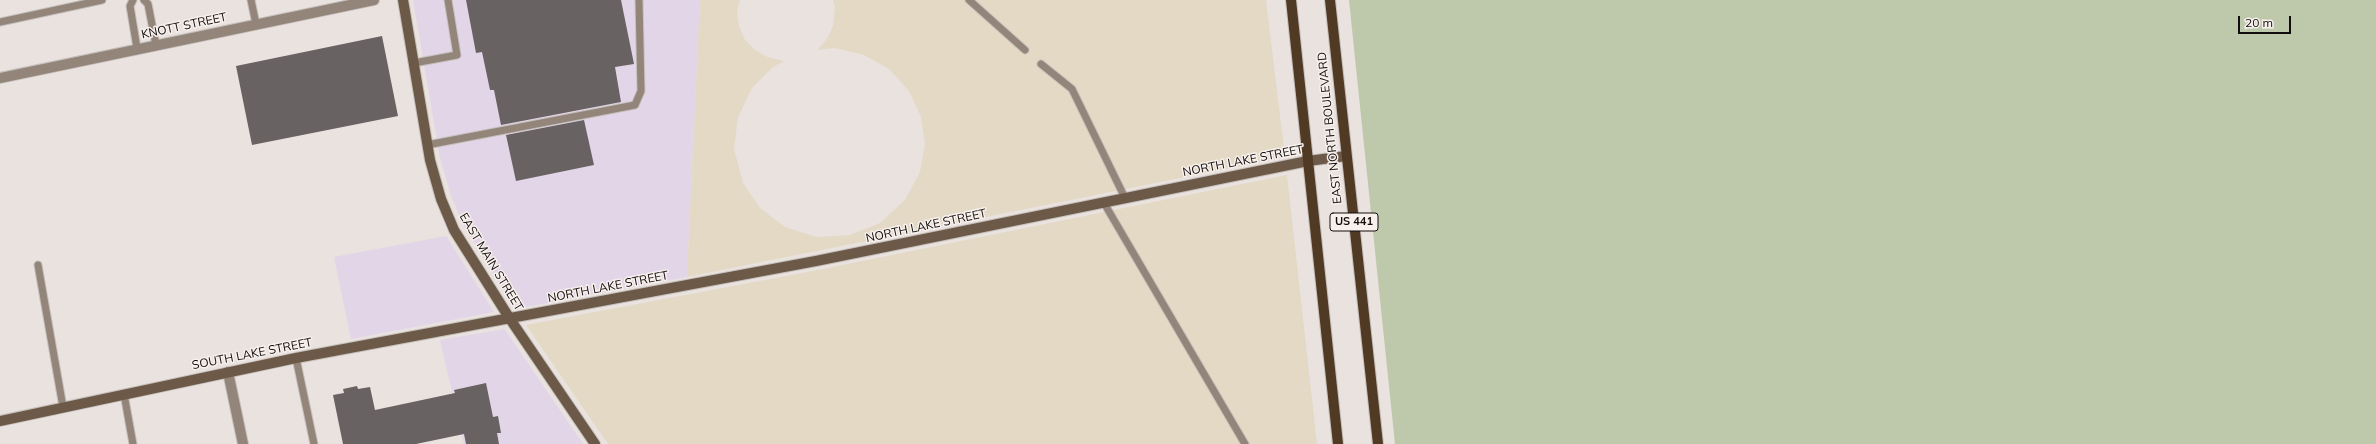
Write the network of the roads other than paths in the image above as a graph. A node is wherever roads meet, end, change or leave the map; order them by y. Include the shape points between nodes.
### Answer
1 (102, 0) edge
2 (133, 0) edge
3 (144, 0) edge
4 (251, 0) edge
5 (374, 0) edge
6 (403, 0) edge
7 (448, 0) edge
8 (639, 0) edge
9 (969, 0) edge
10 (1290, 0) edge
11 (1330, 0) edge
12 (0, 22) edge
13 (256, 24) junction
14 (156, 45) junction
15 (138, 48) junction
16 (1025, 50) dead end
17 (414, 63) junction
18 (1041, 64) dead end
19 (0, 78) edge
20 (427, 145) junction
21 (1346, 156) junction
22 (1308, 161) junction
23 (1125, 198) junction
24 (1104, 203) junction
25 (38, 265) dead end
26 (510, 319) junction
27 (296, 358) junction
28 (228, 372) junction
29 (124, 394) junction
30 (63, 407) junction
31 (0, 420) edge
32 (133, 444) edge
33 (243, 444) edge
34 (314, 444) edge
35 (595, 444) edge
36 (1245, 444) edge
37 (1338, 444) edge
38 (1378, 444) edge

1 - 12 lane
2 - 15 lane via 130,6
3 - 14 lane via 148,4
4 - 13 lane
5 - 13 street, KNOTT STREET
6 - 17 street, EAST MAIN STREET
7 - 17 lane via 457,55
8 - 20 lane via 641,91 635,105
9 - 16 lane
10 - 22 main road, US 441
11 - 21 main road, EAST NORTH BOULEVARD / US 441
13 - 14 street, KNOTT STREET
14 - 15 street, KNOTT STREET
15 - 19 street, KNOTT STREET
17 - 20 street, EAST MAIN STREET
18 - 23 lane via 1072,89
20 - 26 street, EAST MAIN STREET via 441,199 454,230
21 - 22 street, NORTH LAKE STREET
21 - 38 main road, EAST NORTH BOULEVARD / US 441
22 - 23 street, NORTH LAKE STREET
22 - 37 main road, US 441
23 - 24 street, NORTH LAKE STREET
24 - 26 street, NORTH LAKE STREET via 816,262
24 - 36 lane
25 - 30 lane
26 - 27 street, SOUTH LAKE STREET
26 - 35 street, EAST MAIN STREET
27 - 28 street, SOUTH LAKE STREET
27 - 34 lane
28 - 29 street, SOUTH LAKE STREET
28 - 33 street
29 - 30 street, SOUTH LAKE STREET
29 - 32 lane
30 - 31 street, SOUTH LAKE STREET

